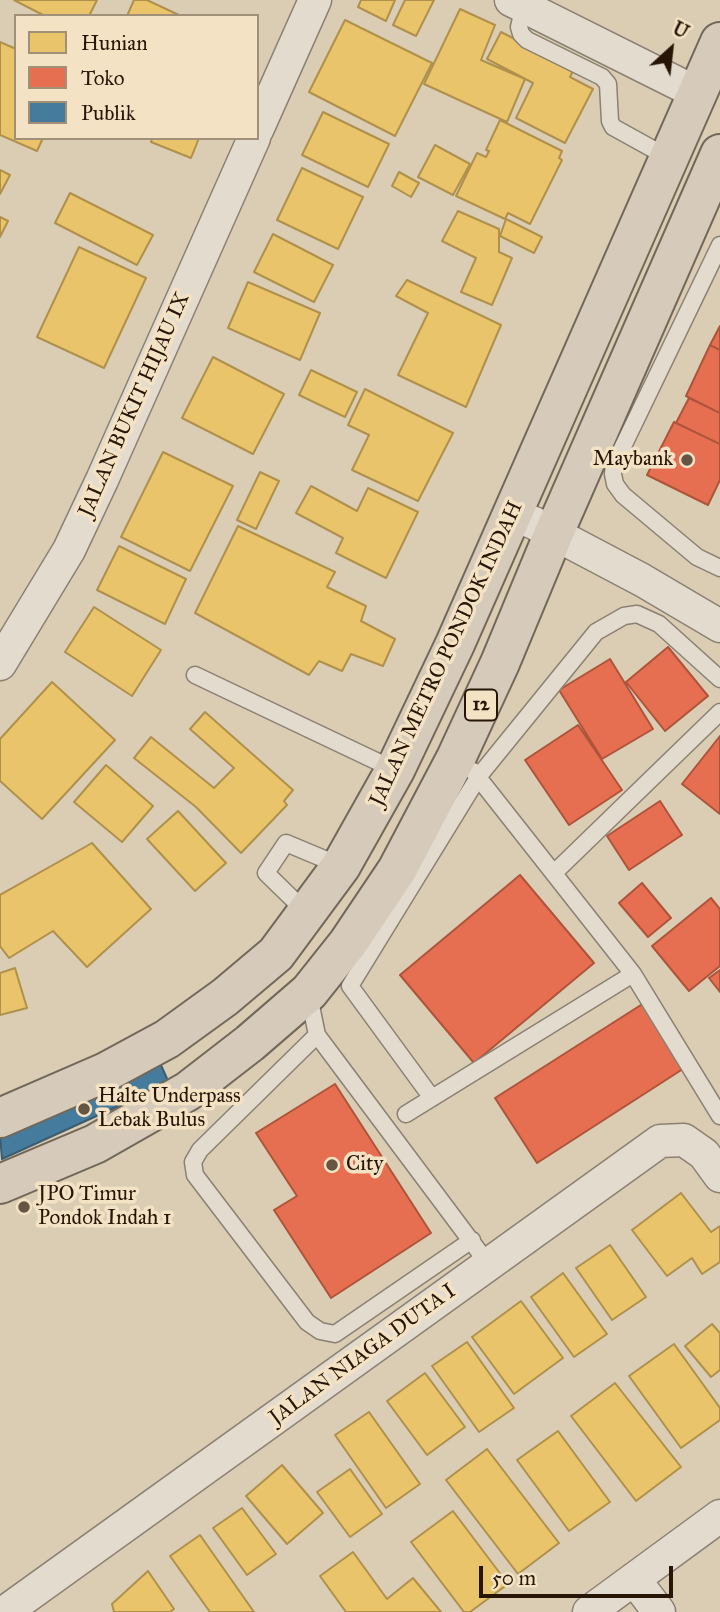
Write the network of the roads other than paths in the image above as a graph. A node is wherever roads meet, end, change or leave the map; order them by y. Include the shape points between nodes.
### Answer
1 (315, 0) edge
2 (517, 3) edge
3 (720, 42) edge
4 (697, 93) junction
5 (259, 126) edge
6 (253, 140) edge
7 (720, 154) edge
8 (669, 159) junction
9 (720, 245) edge
10 (513, 515) junction
11 (554, 533) junction
12 (720, 568) edge
13 (720, 626) edge
14 (0, 664) edge
15 (195, 675) dead end
16 (720, 679) edge
17 (720, 712) edge
18 (467, 767) junction
19 (396, 770) junction
20 (341, 866) junction
21 (554, 873) junction
22 (308, 914) junction
23 (633, 974) junction
24 (309, 992) junction
25 (317, 1035) junction
26 (432, 1098) junction
27 (406, 1114) dead end
28 (720, 1116) edge
29 (0, 1118) edge
30 (720, 1176) edge
31 (0, 1184) edge
32 (474, 1257) junction
33 (720, 1516) edge
34 (634, 1579) junction
35 (5, 1612) edge
36 (589, 1612) edge
37 (659, 1612) edge

1 - 5 street
2 - 4 street
2 - 8 lane via 521,34 601,76 608,83 613,127
3 - 4 highway, JALAN METRO PONDOK INDAH / 12
4 - 8 highway, JALAN METRO PONDOK INDAH / 12
6 - 14 street, JALAN BUKIT HIJAU IX via 74,539
7 - 11 highway, 12
8 - 10 highway, JALAN METRO PONDOK INDAH / 12
9 - 12 lane via 613,474 623,495 697,557
10 - 11 street
10 - 19 highway, JALAN METRO PONDOK INDAH / 12
11 - 13 street
11 - 18 highway, 12 via 500,663
15 - 19 lane
16 - 18 lane via 659,624 637,614 624,616 596,632
17 - 21 lane
18 - 21 lane
18 - 24 highway, 12 via 348,943
18 - 26 lane via 350,986
19 - 20 highway, JALAN METRO PONDOK INDAH / 12
20 - 22 highway, JALAN METRO PONDOK INDAH / 12
20 - 22 lane via 286,843 266,873
21 - 23 lane
22 - 29 highway, JALAN METRO PONDOK INDAH / 12 via 276,954 167,1039
23 - 26 lane
23 - 28 lane
24 - 25 lane
24 - 31 highway, 12 via 188,1091 95,1144
25 - 32 lane
25 - 32 lane via 200,1150 193,1162 195,1175 307,1322 320,1331 335,1334
26 - 27 lane
30 - 32 street, JALAN NIAGA DUTA I via 704,1154 684,1140 660,1142
32 - 35 street, JALAN NIAGA DUTA I
33 - 34 street
34 - 36 street
34 - 37 street

